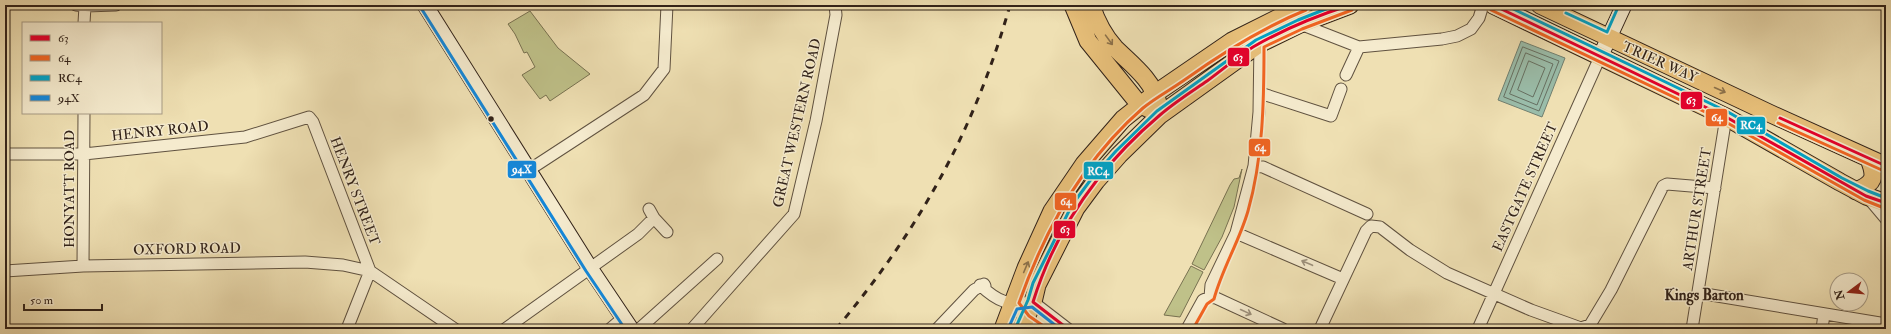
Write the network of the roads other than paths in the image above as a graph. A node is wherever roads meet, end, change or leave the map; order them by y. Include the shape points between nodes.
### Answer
1 (116, 5) edge
2 (425, 5) edge
3 (667, 5) edge
4 (835, 5) edge
5 (1073, 5) edge
6 (1091, 5) edge
7 (1304, 5) edge
8 (1350, 5) edge
9 (1483, 5) edge
10 (1492, 5) edge
11 (1540, 5) edge
12 (1624, 5) edge
13 (80, 6) edge
14 (84, 22) edge
15 (1300, 24) junction
16 (1262, 25) junction
17 (1608, 39) junction
18 (1260, 44) junction
19 (1359, 47) junction
20 (1600, 57) junction
21 (1346, 75) dead end
22 (1341, 89) dead end
23 (1156, 92) junction
24 (1260, 93) junction
25 (1139, 104) junction
26 (84, 114) edge
27 (1160, 115) junction
28 (1726, 117) junction
29 (313, 122) joint
30 (5, 154) edge
31 (84, 154) junction
32 (1869, 159) junction
33 (1254, 166) junction
34 (1886, 166) edge
35 (529, 170) junction
36 (1715, 188) junction
37 (1861, 193) junction
38 (1886, 203) edge
39 (1367, 214) dead end
40 (1886, 219) edge
41 (668, 232) dead end
42 (1236, 233) junction
43 (717, 260) dead end
44 (83, 266) junction
45 (590, 268) junction
46 (5, 270) edge
47 (370, 271) junction
48 (1343, 279) junction
49 (1494, 293) junction
50 (1698, 293) junction
51 (1210, 297) junction
52 (1033, 302) junction
53 (1013, 304) junction
54 (1824, 314) junction
55 (627, 323) edge
56 (1886, 324) edge
57 (1029, 326) edge
58 (348, 329) edge
59 (455, 329) edge
60 (505, 329) edge
61 (610, 329) edge
62 (639, 329) edge
63 (692, 329) edge
64 (938, 329) edge
65 (1003, 329) edge
66 (1068, 329) edge
67 (1188, 329) edge
68 (1283, 329) edge
69 (1320, 329) edge
70 (1478, 329) edge
71 (1692, 329) edge
72 (1822, 329) edge

1 - 13 street
2 - 35 main road
3 - 35 street via 664,69 644,95
4 - 63 street, GREAT WESTERN ROAD via 836,15 817,114 794,214
5 - 25 main road via 1088,42
6 -> 23 main road via 1108,39
7 - 16 main road
8 - 15 main road
9 - 19 street via 1471,29 1457,36
10 - 20 main road, TRIER WAY
11 - 17 main road, TRIER WAY
12 - 17 main road
13 - 14 street
15 - 18 main road
15 - 19 street
16 - 18 street
16 - 23 main road
17 - 20 main road
17 -> 32 main road, TRIER WAY
18 - 24 street
18 - 27 main road
19 - 21 street
20 - 28 main road, TRIER WAY
20 - 49 street, EASTGATE STREET
22 - 24 street via 1331,116
23 - 25 main road
23 - 27 main road
24 - 33 street
25 - 27 main road
53 -> 25 main road via 1052,211 1084,164
26 - 31 street, HONYATT ROAD
27 - 52 main road via 1119,155 1076,208 1037,285
28 - 36 street, ARTHUR STREET
28 - 37 main road, TRIER WAY
29 - 31 street, HENRY ROAD via 309,118 304,118 245,137
29 - 47 street, HENRY STREET
30 - 31 street, HENRY ROAD
31 - 44 street, HONYATT ROAD
32 - 34 main road, TRIER WAY
32 - 37 main road via 1873,177
33 - 39 street via 1263,167
33 - 42 street
35 - 45 main road
36 - 49 street via 1667,184 1663,186 1611,290 1590,325 1581,328
36 - 50 street, ARTHUR STREET
37 - 38 main road, TRIER WAY
37 - 40 street
41 - 45 street via 652,214 638,234
48 -> 42 street
42 - 51 street via 1211,285
43 - 62 street
44 - 46 street, OXFORD ROAD
44 - 47 street, OXFORD ROAD via 305,262
45 - 55 main road
45 - 60 street
47 - 58 street
47 - 59 street
48 - 49 street via 1366,231 1371,226 1380,227 1447,273
48 - 69 street
49 - 70 street, EASTGATE STREET
50 - 54 street
50 - 71 street, ARTHUR STREET
51 - 67 street via 1203,300
51 -> 68 street
52 - 53 street
52 - 57 main road
52 - 66 street
53 - 57 street
53 - 64 street via 991,296 984,287
53 - 65 main road
54 - 56 street
54 - 72 street
55 - 61 street

